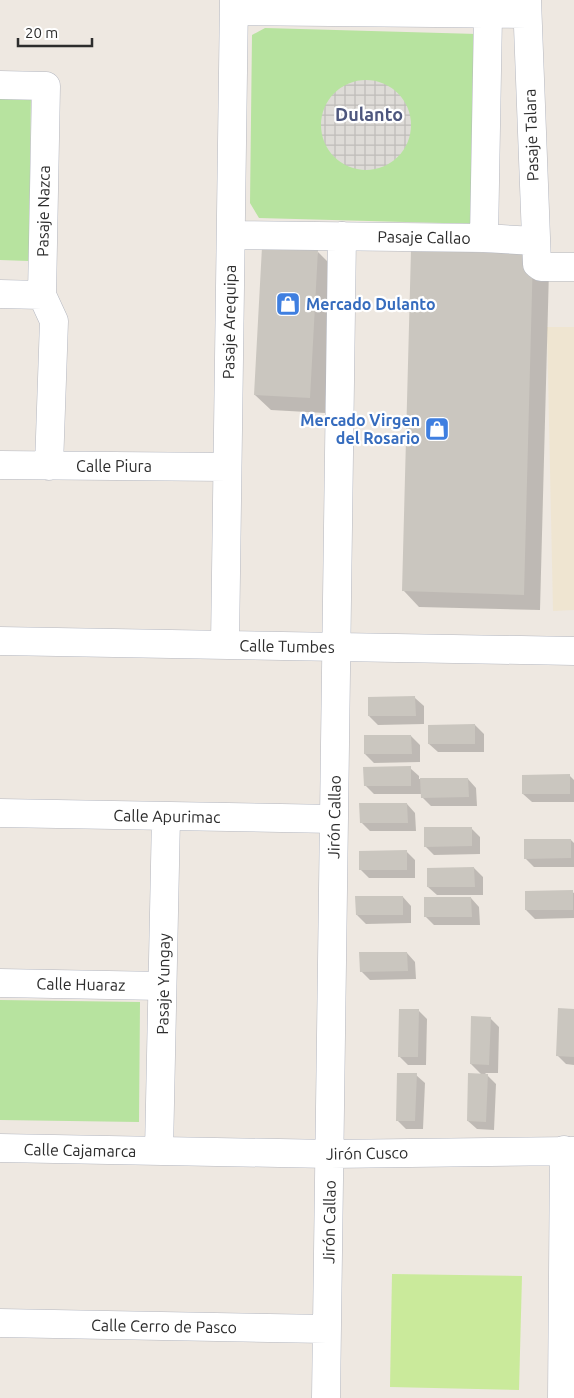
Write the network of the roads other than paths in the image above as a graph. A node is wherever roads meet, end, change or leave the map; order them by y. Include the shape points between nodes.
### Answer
1 (234, 6) edge
2 (527, 7) edge
3 (488, 15) junction
4 (0, 85) edge
5 (231, 235) junction
6 (342, 236) junction
7 (484, 238) junction
8 (535, 241) junction
9 (574, 267) edge
10 (0, 294) edge
11 (42, 295) junction
12 (0, 465) edge
13 (49, 466) junction
14 (227, 467) junction
15 (0, 641) edge
16 (225, 645) junction
17 (336, 647) junction
18 (574, 651) edge
19 (0, 814) edge
20 (166, 816) junction
21 (334, 819) junction
22 (0, 983) edge
23 (162, 986) junction
24 (0, 1148) edge
25 (569, 1150) edge
26 (160, 1151) junction
27 (330, 1154) junction
28 (0, 1323) edge
29 (327, 1329) junction
30 (326, 1398) edge
31 (562, 1398) edge

1 - 3 street
1 - 5 street, Pasaje Arequipa
2 - 3 street
2 - 8 street, Pasaje Talara
3 - 7 street, Pasaje Callao
4 - 11 street, Pasaje Nazca via 46,86
5 - 6 street, Pasaje Callao
5 - 14 street, Pasaje Arequipa
6 - 7 street, Pasaje Callao
6 - 17 street, Jirón Callao
7 - 8 street
8 - 9 street, Pasaje Talara via 536,264 541,267
10 - 11 street
11 - 13 street via 54,321
12 - 13 street, Calle Piura
13 - 14 street, Calle Piura
14 - 16 street, Pasaje Arequipa
15 - 16 street, Calle Tumbes
16 - 17 street, Calle Tumbes
17 - 18 street, Calle Tumbes
17 - 21 street, Jirón Callao
19 - 20 street, Calle Apurimac
20 - 21 street, Calle Apurimac
20 - 23 street, Pasaje Yungay
21 - 27 street, Jirón Callao
22 - 23 street, Calle Huaraz
23 - 26 street, Pasaje Yungay
24 - 26 street, Calle Cajamarca
25 - 27 street, Jirón Cusco
25 - 31 street
26 - 27 street, Jirón Cusco
27 - 29 street, Jirón Callao
28 - 29 street, Calle Cerro de Pasco
29 - 30 street, Jirón Callao

